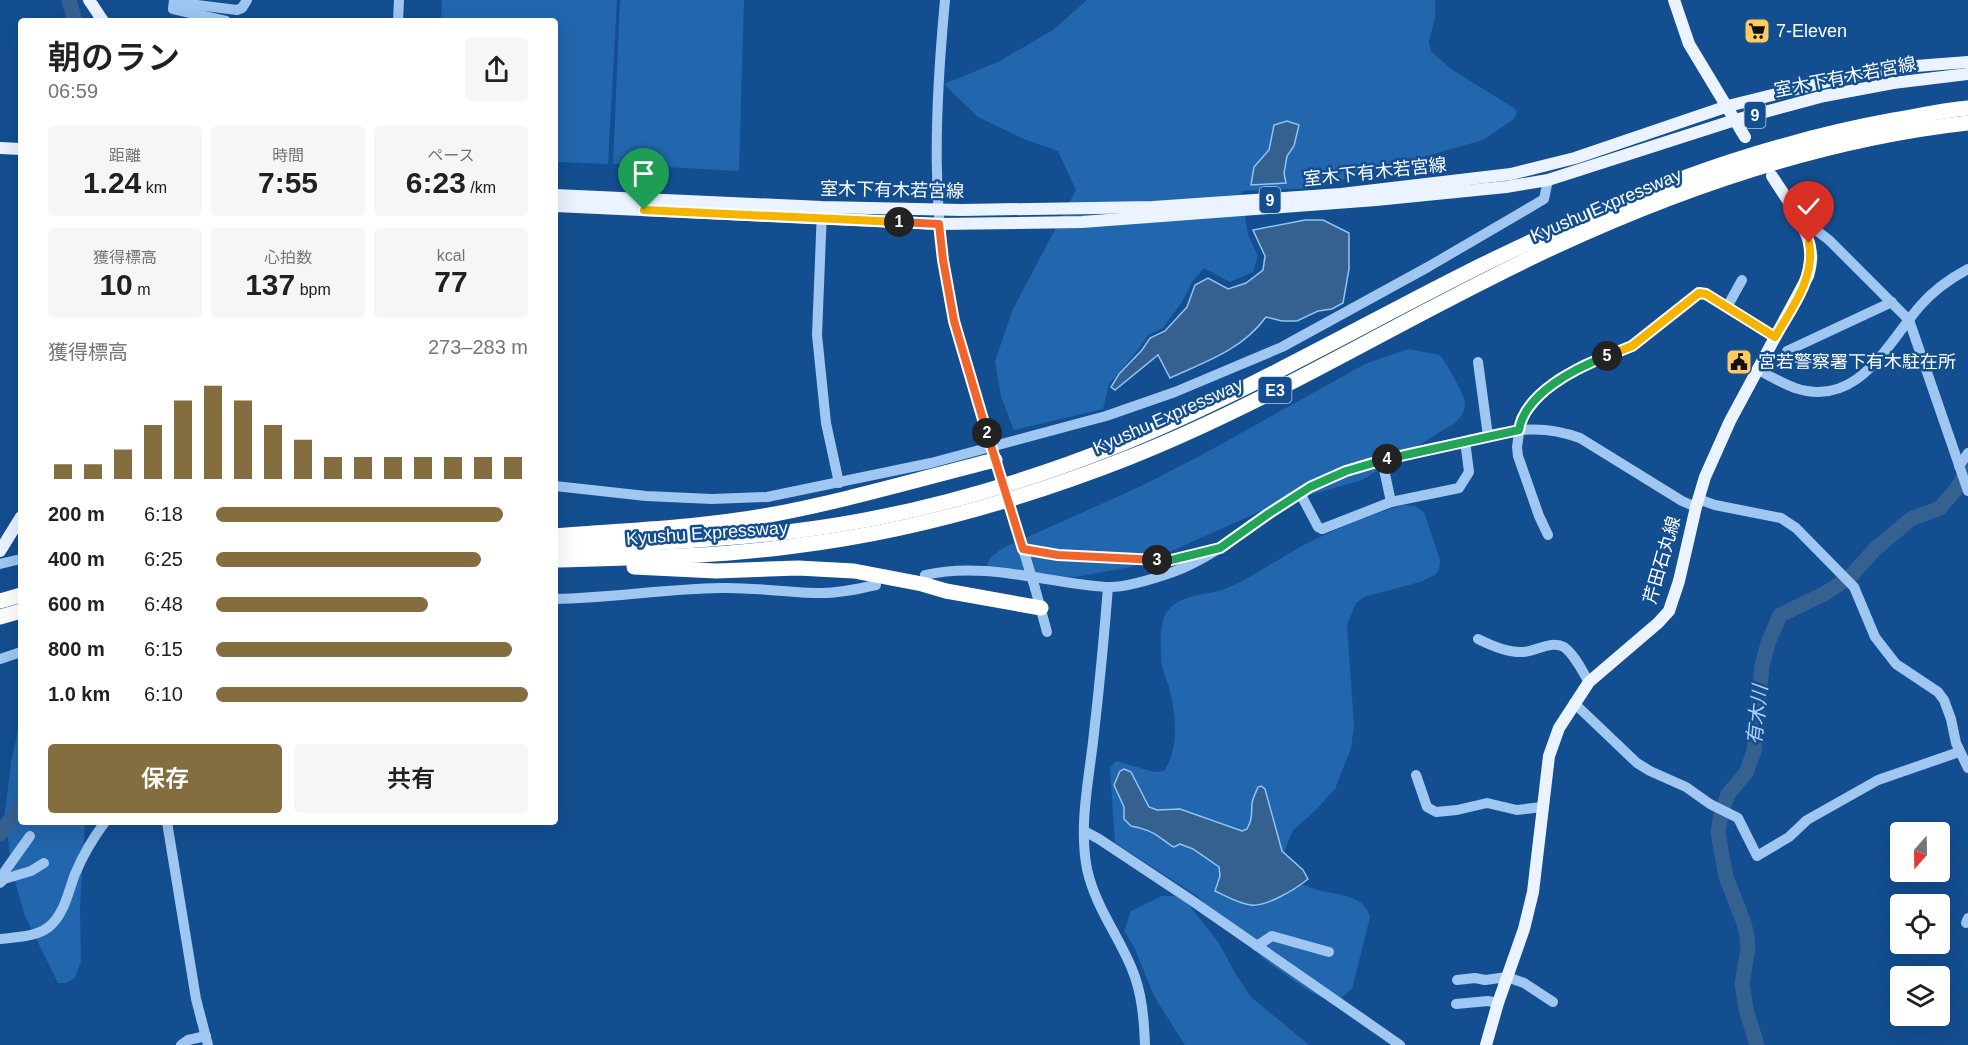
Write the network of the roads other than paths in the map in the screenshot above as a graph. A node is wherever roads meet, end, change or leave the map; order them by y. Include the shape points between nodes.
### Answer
1 (89, 0) edge
2 (247, 0) edge
3 (399, 0) edge
4 (945, 0) edge
5 (1674, 0) edge
6 (174, 3) edge
7 (101, 18) edge
8 (217, 18) edge
9 (398, 18) edge
10 (1968, 62) edge
11 (1968, 74) edge
12 (1728, 106) junction
13 (1968, 108) edge
14 (1735, 120) junction
15 (1968, 123) edge
16 (1745, 137) dead end
17 (0, 148) edge
18 (18, 149) edge
19 (1772, 176) dead end
20 (1548, 180) junction
21 (558, 195) edge
22 (558, 206) edge
23 (937, 209) junction
24 (822, 212) junction
25 (1796, 215) junction
26 (939, 224) junction
27 (1968, 269) edge
28 (1742, 280) dead end
29 (1892, 302) junction
30 (1727, 307) junction
31 (1909, 320) junction
32 (1775, 337) junction
33 (1787, 351) dead end
34 (1478, 362) dead end
35 (1757, 369) junction
36 (1519, 430) junction
37 (1488, 436) junction
38 (1465, 441) junction
39 (1968, 453) edge
40 (1383, 460) junction
41 (989, 462) junction
42 (1960, 467) junction
43 (839, 483) junction
44 (558, 486) edge
45 (1968, 491) edge
46 (1300, 493) junction
47 (1391, 502) junction
48 (1697, 503) junction
49 (18, 522) edge
50 (558, 536) edge
51 (1548, 536) dead end
52 (558, 546) edge
53 (1220, 548) junction
54 (1023, 549) junction
55 (0, 551) edge
56 (18, 560) edge
57 (558, 560) edge
58 (0, 564) edge
59 (558, 568) edge
60 (925, 575) dead end
61 (876, 585) dead end
62 (1108, 587) junction
63 (18, 596) edge
64 (558, 599) edge
65 (0, 601) edge
66 (1041, 608) junction
67 (18, 612) edge
68 (0, 617) edge
69 (1047, 632) dead end
70 (1478, 639) dead end
71 (18, 653) edge
72 (0, 659) edge
73 (1589, 682) junction
74 (1574, 703) junction
75 (1959, 752) junction
76 (1968, 768) edge
77 (1416, 775) dead end
78 (1542, 807) junction
79 (103, 825) edge
80 (167, 825) edge
81 (1084, 831) junction
82 (30, 836) dead end
83 (44, 863) dead end
84 (2, 881) edge
85 (0, 939) edge
86 (1257, 946) junction
87 (1329, 952) dead end
88 (1507, 976) junction
89 (1457, 980) dead end
90 (1553, 1002) dead end
91 (1498, 1003) junction
92 (1456, 1004) dead end
93 (207, 1040) edge
94 (181, 1045) edge
95 (1145, 1045) edge
96 (1400, 1045) edge
97 (1486, 1045) edge

1 - 7 main road
2 - 6 street via 237,10
3 - 9 street
4 - 23 street via 936,115
5 - 12 main road via 1689,44
6 - 8 street
10 - 12 main road, 室木下有木若宮線 / 9 via 1890,68
11 - 14 main road, 室木下有木若宮線 / 9 via 1824,96
12 - 14 main road
12 - 23 main road, 室木下有木若宮線 / 9 via 1545,167 1478,179 1300,198 1153,207
13 - 52 highway, Kyushu Expressway / E3 via 1809,138 1707,169 1636,196 1480,266 1174,421 1061,467 978,494 906,512 796,531 664,543
14 - 16 main road
14 - 20 main road, 室木下有木若宮線 / 9
15 - 57 highway, Kyushu Expressway / E3 via 1814,152 1620,217 1182,435 1097,470 981,508 910,526 786,547 647,558
17 - 18 main road
19 - 25 main road, 芹田石丸線
20 - 26 main road, 室木下有木若宮線 / 9 via 1376,200 1154,218
20 - 43 street via 1544,199 1271,351 1106,416
21 - 24 main road, 室木下有木若宮線 / 9
22 - 24 main road, 室木下有木若宮線 / 9
23 - 24 main road, 室木下有木若宮線 / 9
23 - 26 street
24 - 26 main road, 室木下有木若宮線 / 9
24 - 43 street via 817,335 826,423
25 - 29 street via 1829,240
25 - 32 main road, 芹田石丸線 via 1809,243 1810,266 1804,285
26 - 41 street, bridge via 954,321 988,438
27 - 31 street via 1931,296
28 - 30 street
29 - 31 street
29 - 33 street
30 - 32 street
30 - 36 street via 1699,293 1632,346 1558,379 1521,419
31 - 35 street via 1873,367 1859,379 1830,391 1795,388
31 - 42 street
32 - 35 main road, 芹田石丸線
34 - 37 street
35 - 48 main road, 芹田石丸線 via 1716,450
36 - 37 street
36 - 48 street via 1563,432 1580,438 1682,501
36 - 51 street via 1521,467
37 - 38 street
38 - 40 street
38 - 47 street via 1469,472 1459,488
39 - 42 street
40 - 46 street via 1346,471
40 - 47 street
41 - 50 highway via 764,516
41 - 54 street, bridge
42 - 45 street
43 - 44 street via 767,497 712,499
46 - 47 street via 1322,529
46 - 53 street
48 - 73 main road, 芹田石丸線 via 1677,589 1665,617
48 - 75 street via 1781,518 1796,528 1854,587 1875,637 1896,664 1944,700
49 - 55 main road
53 - 54 street via 1167,561 1058,555
53 - 62 street via 1174,572
54 - 66 street, bridge
56 - 58 street
59 - 66 highway via 854,571
60 - 62 street via 987,572
61 - 64 street via 820,593 724,588
62 - 81 street
63 - 65 highway
66 - 69 street
67 - 68 highway
70 - 73 street via 1521,652 1563,646
71 - 72 street
73 - 74 main road, 芹田石丸線
74 - 75 street via 1637,763 1738,818 1757,856 1789,837 1807,820 1878,780
74 - 78 main road, 芹田石丸線 via 1549,756
75 - 76 street
77 - 78 street via 1427,807 1436,812 1486,803 1517,810
78 - 88 main road, 芹田石丸線 via 1531,901
79 - 85 street via 52,925 31,935
80 - 93 street via 196,999
81 - 86 street
81 - 95 street via 1088,872 1095,894 1139,987
82 - 84 street
83 - 84 street
86 - 87 street via 1272,936
86 - 96 street
88 - 89 street
88 - 90 street
88 - 91 main road, 芹田石丸線
91 - 92 street
91 - 97 main road, 芹田石丸線
93 - 94 street via 188,1040

